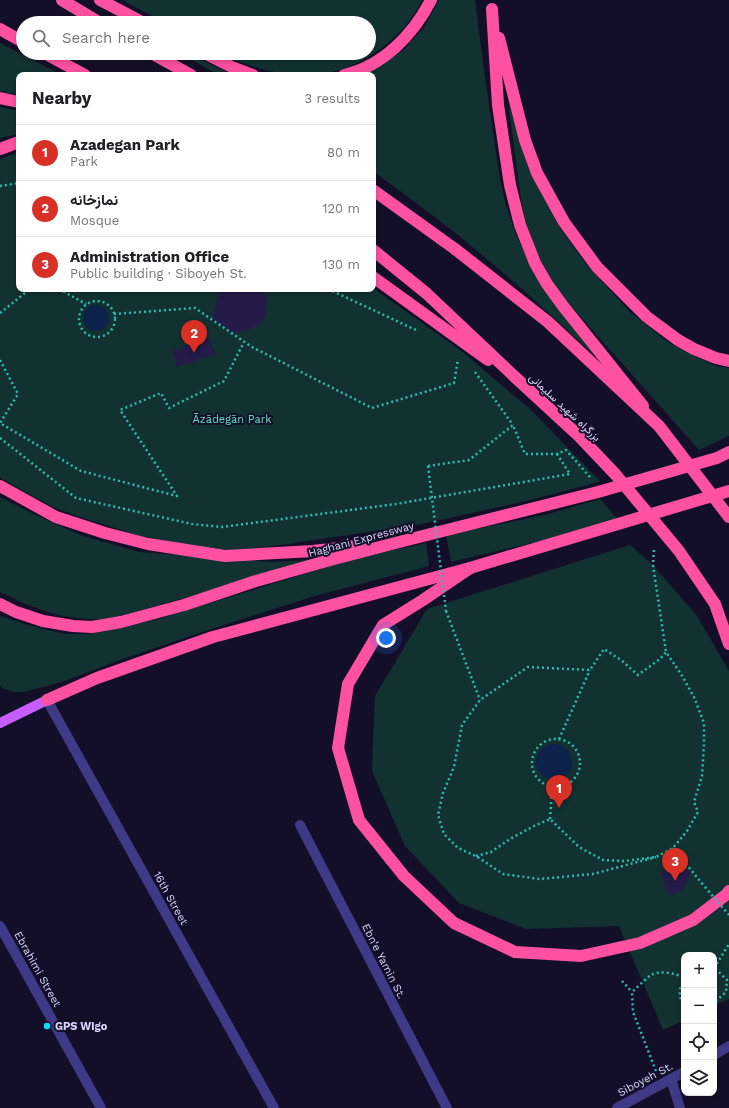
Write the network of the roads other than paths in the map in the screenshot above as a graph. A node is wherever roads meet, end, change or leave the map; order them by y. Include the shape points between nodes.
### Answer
1 (62, 0) edge
2 (100, 0) edge
3 (431, 0) edge
4 (492, 5) edge
5 (88, 16) edge
6 (131, 16) edge
7 (0, 29) edge
8 (16, 38) edge
9 (57, 60) edge
10 (164, 60) edge
11 (218, 60) edge
12 (79, 72) edge
13 (186, 72) edge
14 (246, 72) edge
15 (352, 72) edge
16 (0, 98) edge
17 (16, 101) edge
18 (16, 143) edge
19 (0, 149) edge
20 (376, 192) edge
21 (376, 252) edge
22 (376, 279) edge
23 (729, 361) edge
24 (516, 378) junction
25 (659, 426) junction
26 (729, 452) edge
27 (0, 486) edge
28 (729, 491) edge
29 (729, 517) edge
30 (403, 541) junction
31 (470, 568) junction
32 (0, 604) edge
33 (715, 604) junction
34 (729, 624) edge
35 (729, 644) edge
36 (47, 700) junction
37 (1, 721) edge
38 (300, 824) dead end
39 (729, 890) edge
40 (0, 926) edge
41 (729, 1046) edge
42 (717, 1053) edge
43 (681, 1074) edge
44 (671, 1079) junction
45 (101, 1108) edge
46 (274, 1108) edge
47 (447, 1108) edge
48 (617, 1108) edge
49 (680, 1108) edge

1 - 5 highway
2 - 6 highway
3 - 15 highway via 414,28 395,48 373,64
4 - 23 highway via 525,140 537,173 564,222 597,268 647,317 694,349
4 - 25 highway via 498,105 510,185 520,225 535,263 563,306
7 - 8 highway
9 - 12 highway
10 - 13 highway
11 - 14 highway
16 - 17 highway
18 - 19 highway
20 - 25 highway, bridge via 455,249 548,322
21 - 24 highway, بزرگراه شهید سلیمانی via 426,293
22 - 24 highway
24 - 33 highway, بزرگراه شهید سلیمانی, bridge via 579,436 616,475 679,551
25 - 29 highway, bridge
26 - 30 highway, Haghani Expressway via 717,458 598,492
27 - 30 highway via 56,516 105,533 148,544 225,556 313,551
28 - 31 highway
30 - 32 highway, Haghani Expressway via 256,581 184,605 92,627 43,621
31 - 36 highway via 213,637 97,678
31 - 39 highway via 382,625 348,684 338,748 359,820 404,876 454,923 515,952 580,956 640,943 693,920
33 - 34 highway
33 - 35 highway
36 - 37 main road
36 - 46 street, 16th Street
38 - 47 street, Ebn'e Yamin St.
40 - 45 street, Ebrahimi Street
41 - 42 street
43 - 44 street, Siboyeh St.
44 - 48 street, Siboyeh St.
44 - 49 street

